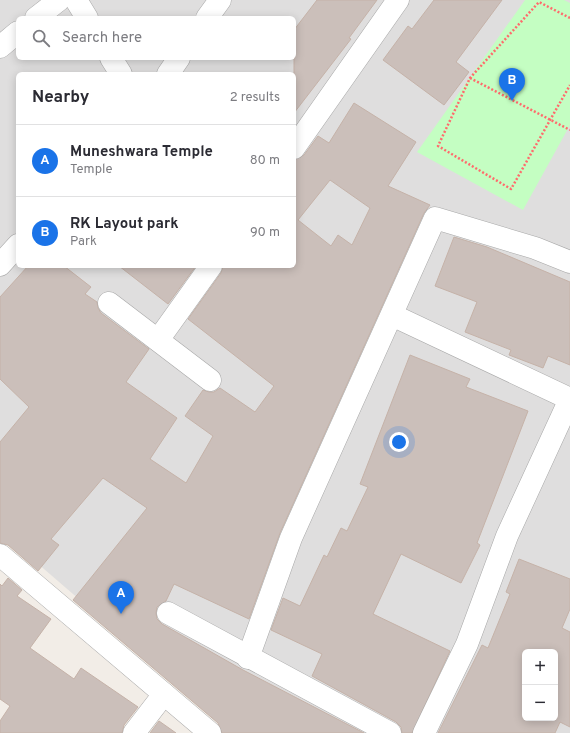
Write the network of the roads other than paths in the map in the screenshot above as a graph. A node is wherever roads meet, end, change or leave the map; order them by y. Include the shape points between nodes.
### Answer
1 (59, 0) edge
2 (76, 0) edge
3 (220, 0) edge
4 (398, 0) edge
5 (39, 16) edge
6 (86, 16) edge
7 (208, 16) edge
8 (16, 34) edge
9 (0, 46) edge
10 (112, 60) edge
11 (178, 60) edge
12 (120, 72) edge
13 (169, 72) edge
14 (296, 145) edge
15 (16, 247) edge
16 (570, 262) edge
17 (0, 264) edge
18 (209, 268) edge
19 (109, 303) dead end
20 (392, 315) junction
21 (158, 340) junction
22 (210, 380) dead end
23 (570, 399) edge
24 (0, 555) edge
25 (168, 614) dead end
26 (248, 658) junction
27 (164, 694) junction
28 (134, 733) edge
29 (210, 733) edge
30 (390, 733) edge
31 (424, 733) edge

1 - 5 street
2 - 6 street
3 - 7 street
4 - 14 street
8 - 9 street
10 - 12 street
11 - 13 street
15 - 17 street
16 - 20 street via 535,248 435,218
18 - 21 street
19 - 21 street
20 - 23 street
20 - 26 street via 291,538
21 - 22 street
23 - 31 street via 507,536 467,644
24 - 27 street
25 - 26 street
26 - 30 street
27 - 28 street
27 - 29 street

